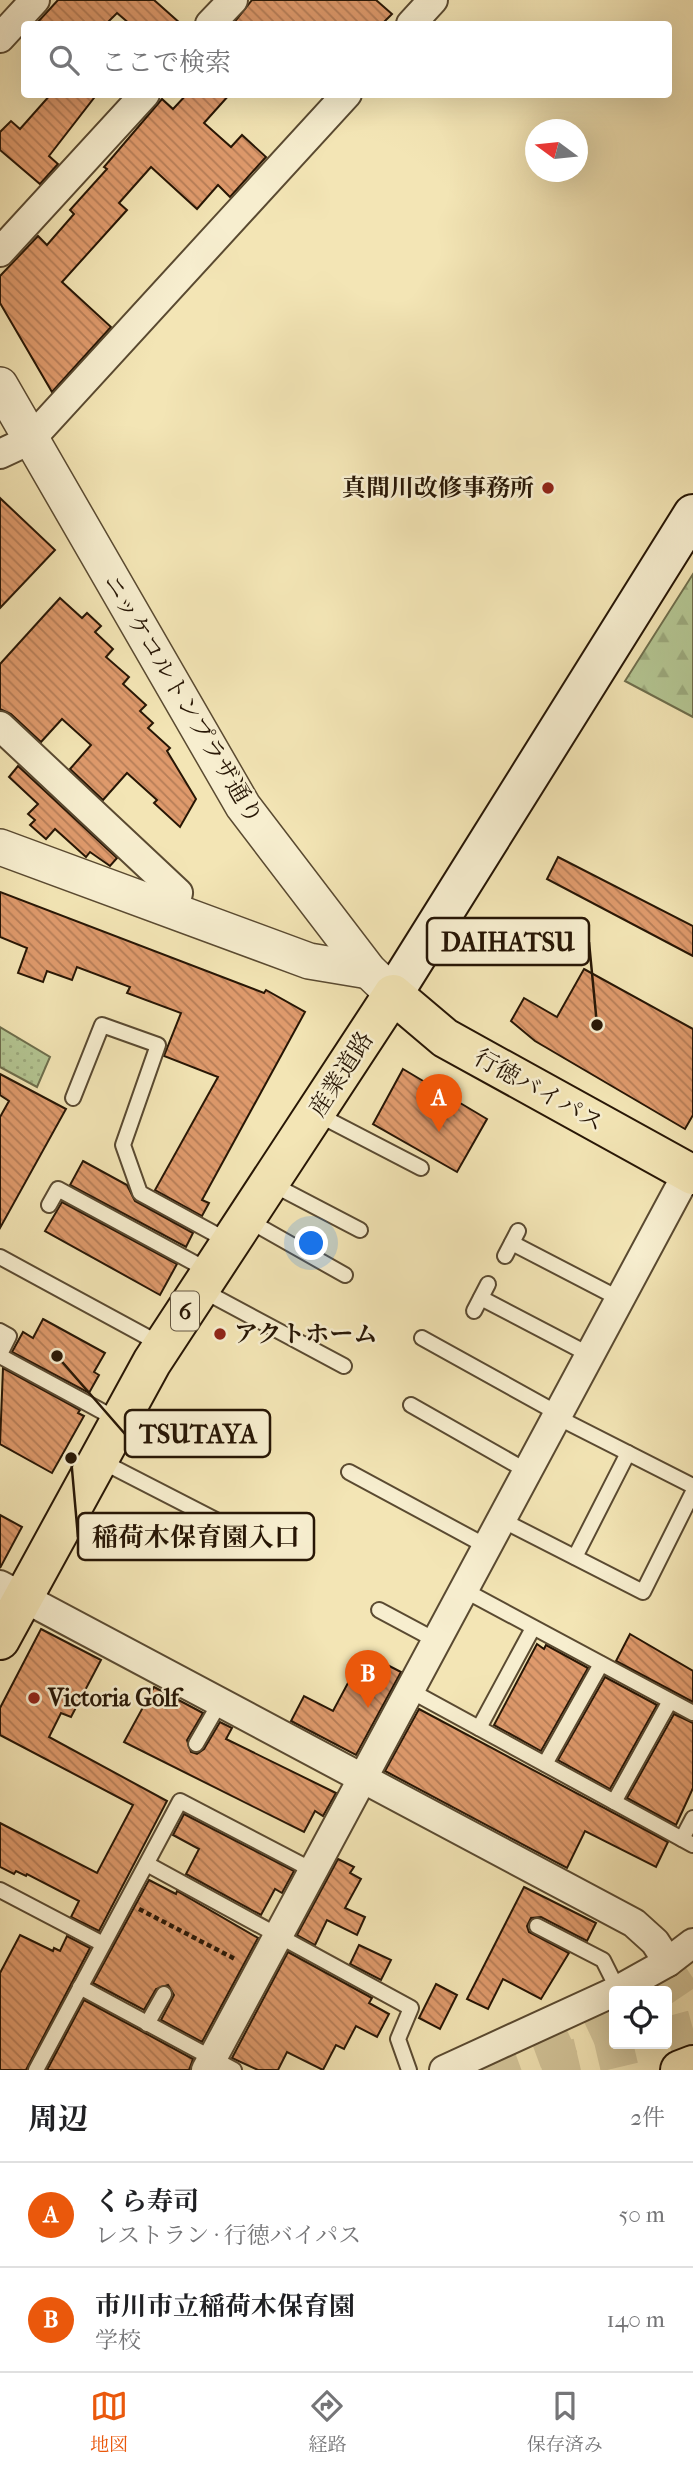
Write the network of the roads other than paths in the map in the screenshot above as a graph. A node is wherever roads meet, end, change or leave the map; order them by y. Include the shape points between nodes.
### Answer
1 (35, 0) edge
2 (233, 0) edge
3 (433, 0) edge
4 (213, 21) edge
5 (414, 21) edge
6 (0, 38) edge
7 (141, 98) edge
8 (343, 98) edge
9 (0, 252) edge
10 (0, 385) edge
11 (15, 447) edge
12 (693, 514) edge
13 (0, 726) edge
14 (0, 847) edge
15 (174, 910) junction
16 (381, 983) junction
17 (74, 1098) dead end
18 (315, 1113) junction
19 (421, 1168) dead end
20 (690, 1173) edge
21 (269, 1182) junction
22 (49, 1205) dead end
23 (360, 1230) dead end
24 (512, 1243) dead end
25 (221, 1255) junction
26 (0, 1257) edge
27 (345, 1275) dead end
28 (488, 1284) dead end
29 (620, 1299) junction
30 (0, 1331) edge
31 (422, 1338) dead end
32 (163, 1345) junction
33 (0, 1355) edge
34 (590, 1355) junction
35 (344, 1366) dead end
36 (411, 1405) dead end
37 (558, 1416) junction
38 (119, 1420) junction
39 (628, 1453) junction
40 (97, 1459) junction
41 (527, 1471) junction
42 (349, 1472) dead end
43 (693, 1486) edge
44 (693, 1492) edge
45 (500, 1519) junction
46 (247, 1536) dead end
47 (486, 1546) junction
48 (575, 1558) junction
49 (464, 1590) junction
50 (11, 1591) edge
51 (379, 1610) dead end
52 (533, 1628) junction
53 (0, 1640) edge
54 (438, 1641) junction
55 (601, 1664) junction
56 (411, 1691) junction
57 (670, 1700) junction
58 (219, 1704) junction
59 (693, 1713) edge
60 (479, 1728) junction
61 (196, 1744) dead end
62 (545, 1765) junction
63 (363, 1780) junction
64 (614, 1802) junction
65 (693, 1818) edge
66 (687, 1842) edge
67 (146, 1864) junction
68 (314, 1871) junction
69 (0, 1890) edge
70 (537, 1926) dead end
71 (279, 1937) junction
72 (693, 1942) edge
73 (103, 1944) junction
74 (668, 1962) junction
75 (614, 1986) edge
76 (625, 1986) edge
77 (80, 1987) junction
78 (164, 1994) dead end
79 (609, 1994) edge
80 (147, 2024) junction
81 (217, 2066) edge
82 (692, 2068) edge
83 (36, 2070) edge
84 (409, 2070) edge
85 (444, 2070) edge
86 (680, 2070) edge

1 - 6 street
2 - 4 street
3 - 5 street
7 - 9 street
8 - 11 street
10 - 11 street, ニッケコルトンプラザ通り
11 - 16 street, ニッケコルトンプラザ通り via 243,806
12 - 16 main road, 産業道路
13 - 15 street via 178,893
14 - 15 street
15 - 16 street
16 - 18 main road, 産業道路 / 6
16 - 20 main road, 行徳バイパス via 445,1038
17 - 25 lane via 102,1025 158,1045 123,1145 140,1193
18 - 19 lane
18 - 21 main road, 産業道路 / 6
20 - 29 street
21 - 23 lane
21 - 25 main road, 産業道路 / 6
22 - 25 lane via 58,1189
24 - 29 lane
25 - 27 lane
25 - 32 main road, 産業道路 / 6
25 - 35 lane
26 - 32 lane
28 - 34 lane via 477,1304
29 - 34 street
30 - 33 lane via 9,1336
31 - 37 lane
32 - 38 main road, 産業道路 / 6
33 - 38 lane
34 - 37 street
36 - 41 lane
37 - 39 lane
37 - 41 street
38 - 40 main road, 産業道路 / 6
39 - 43 lane
39 - 48 lane
40 - 46 lane
40 - 50 main road, 産業道路 / 6
41 - 45 street
42 - 47 lane
44 - 48 lane via 643,1592
45 - 47 street
45 - 48 lane
47 - 49 street
49 - 52 lane
49 - 54 street
50 - 53 main road, 産業道路 / 6
50 - 58 street
51 - 54 lane
52 - 55 lane
52 - 60 lane
54 - 56 street
55 - 57 lane
55 - 62 lane
56 - 60 lane
56 - 63 street
57 - 59 lane
57 - 64 lane
58 - 61 lane
58 - 63 street
60 - 62 lane
62 - 64 lane
63 - 68 street
63 - 74 street via 634,1923
64 - 66 lane
65 - 66 lane
67 - 68 lane via 180,1801
67 - 71 lane
67 - 73 lane
68 - 71 street
69 - 73 lane
70 - 75 lane via 603,1960
71 - 81 street
71 - 84 lane via 411,2008 398,2039
72 - 74 street
73 - 77 lane
74 - 76 street
77 - 80 lane
77 - 83 lane
78 - 80 lane
79 - 85 street
80 - 81 lane
82 - 86 main road

